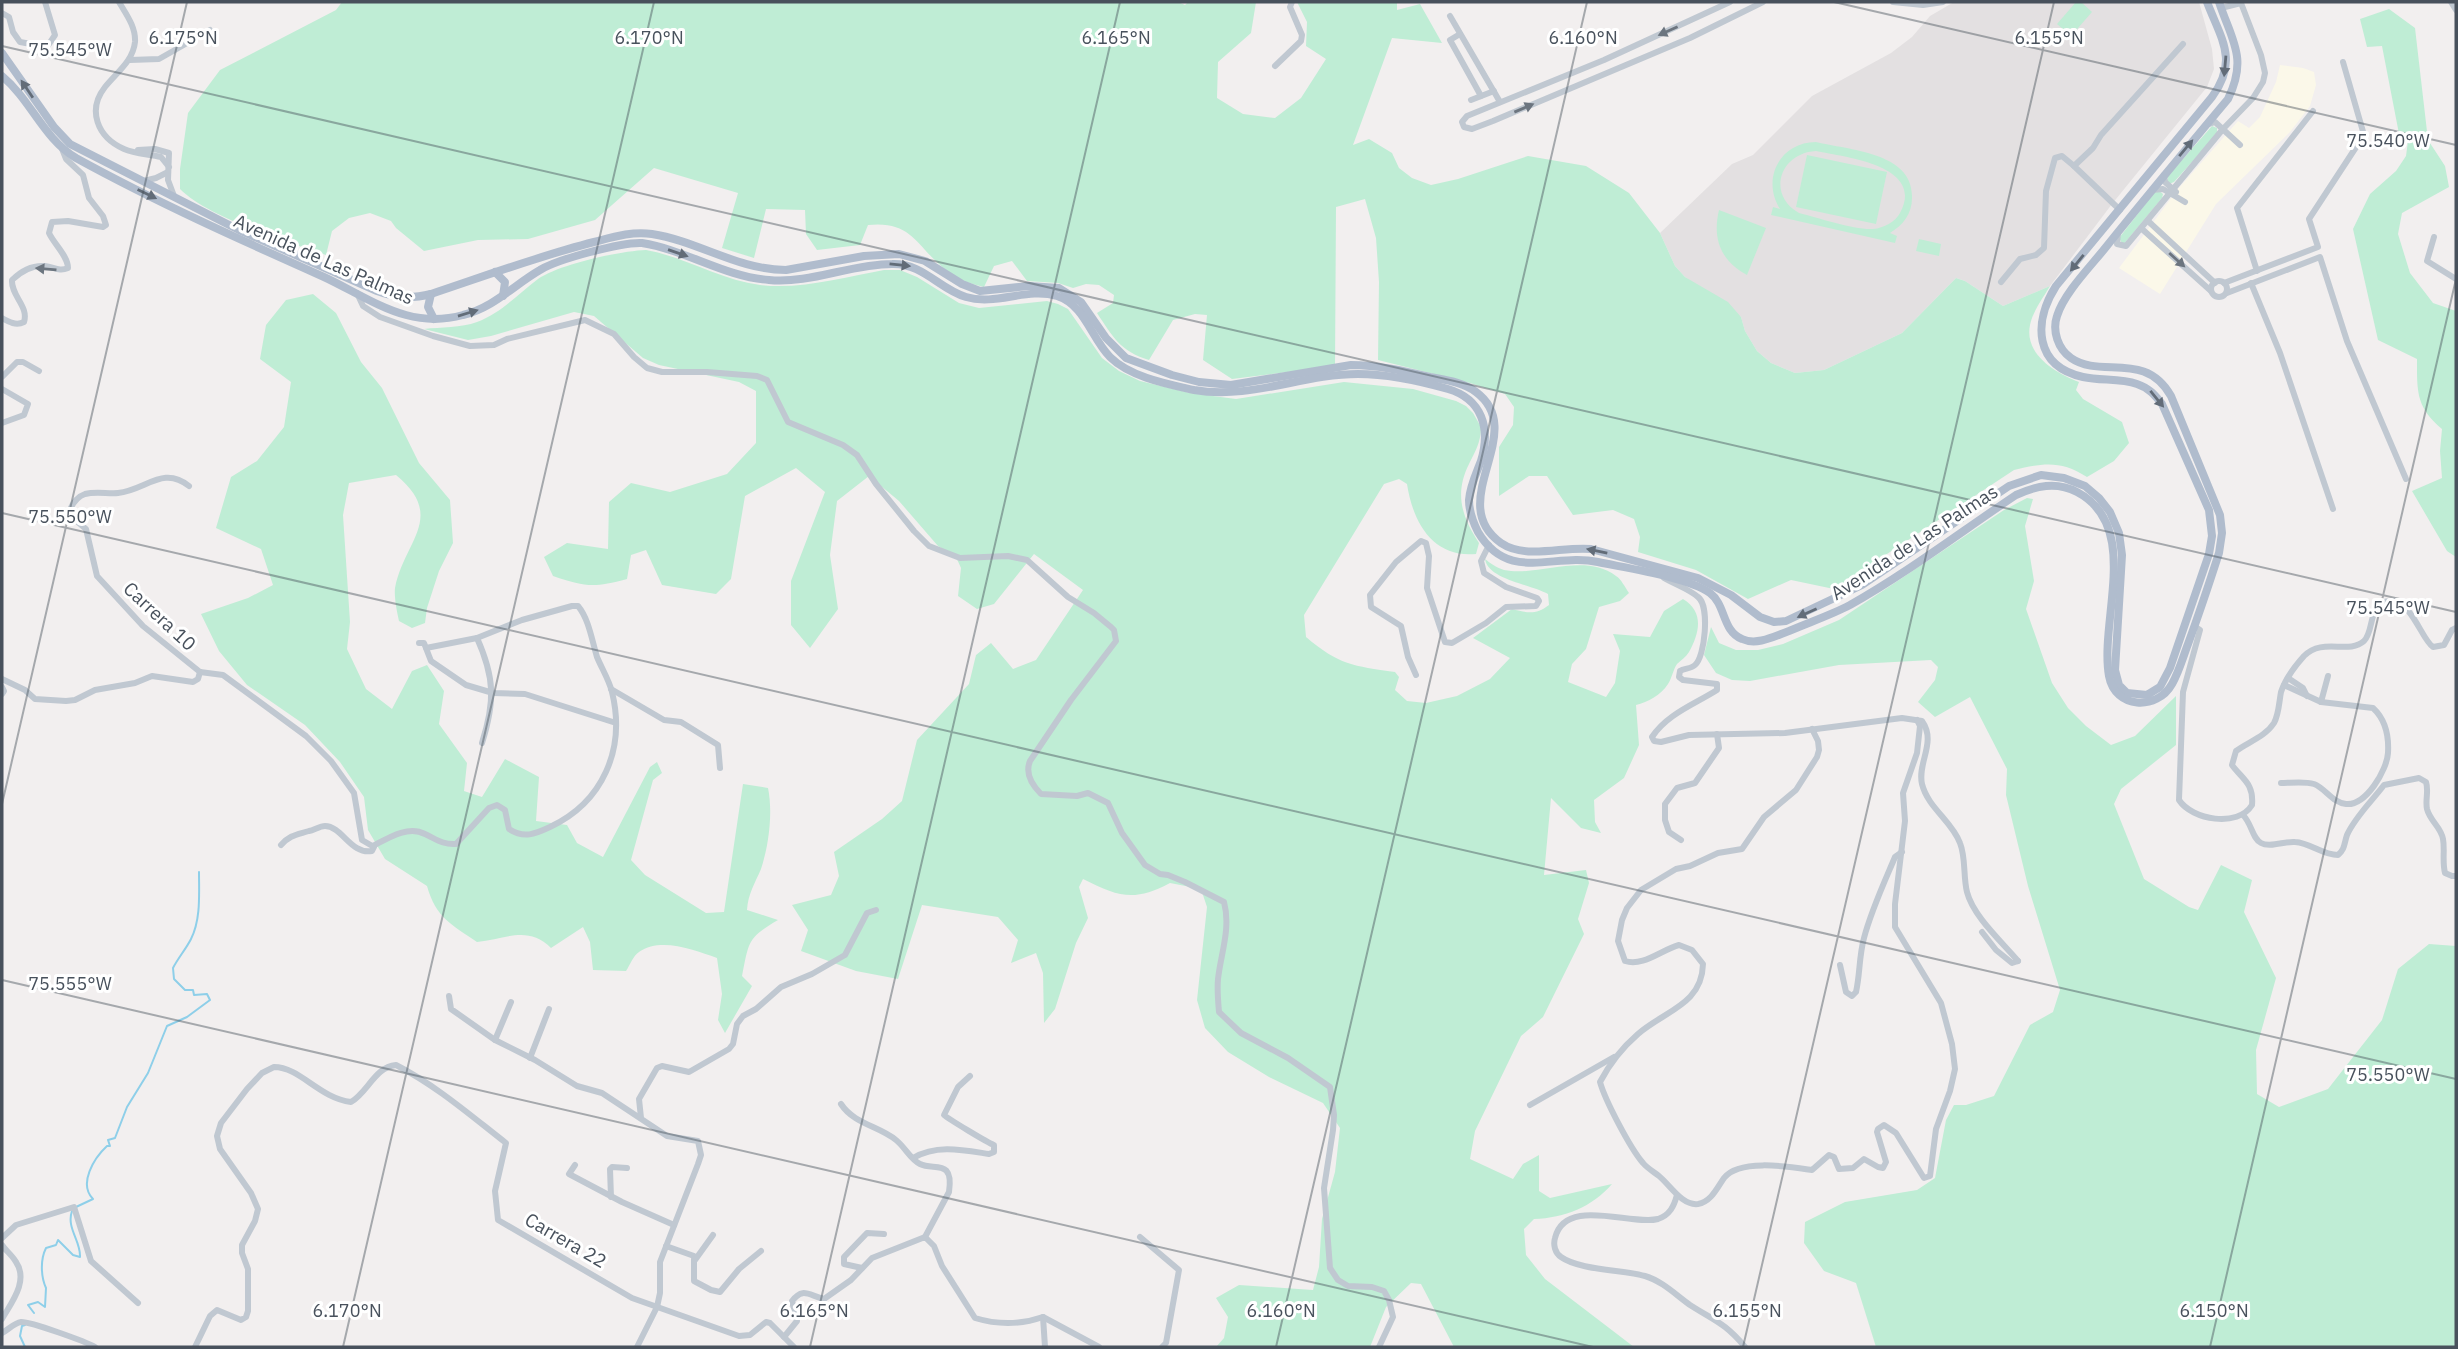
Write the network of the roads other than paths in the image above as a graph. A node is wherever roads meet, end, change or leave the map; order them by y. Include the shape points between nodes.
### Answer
1 (45, 2) edge
2 (119, 2) edge
3 (1292, 2) edge
4 (1730, 2) edge
5 (1763, 2) edge
6 (1894, 2) edge
7 (1943, 2) edge
8 (2207, 2) edge
9 (2241, 2) edge
10 (2451, 2) edge
11 (2220, 5) edge
12 (2456, 10) edge
13 (2, 13) edge
14 (1450, 16) dead end
15 (210, 30) dead end
16 (1460, 34) junction
17 (2183, 44) dead end
18 (2, 48) edge
19 (2, 54) edge
20 (130, 60) junction
21 (2343, 62) dead end
22 (1275, 66) dead end
23 (2, 76) edge
24 (1494, 91) junction
25 (1481, 96) junction
26 (1471, 100) dead end
27 (1500, 102) junction
28 (2313, 111) dead end
29 (2205, 126) junction
30 (2223, 129) junction
31 (2239, 145) dead end
32 (62, 149) junction
33 (2074, 166) junction
34 (168, 170) junction
35 (2164, 175) junction
36 (144, 181) junction
37 (2152, 190) junction
38 (2172, 192) junction
39 (174, 196) junction
40 (2186, 201) dead end
41 (2120, 210) junction
42 (2148, 221) junction
43 (2120, 229) junction
44 (2142, 229) junction
45 (2434, 237) dead end
46 (2257, 271) junction
47 (495, 272) junction
48 (2456, 279) edge
49 (2001, 282) dead end
50 (2215, 282) junction
51 (2224, 283) junction
52 (2251, 283) junction
53 (2211, 291) junction
54 (357, 292) junction
55 (2227, 293) junction
56 (431, 294) junction
57 (503, 296) junction
58 (2, 318) edge
59 (434, 319) junction
60 (39, 372) dead end
61 (2, 377) edge
62 (2, 389) edge
63 (2, 423) edge
64 (2406, 479) dead end
65 (190, 486) dead end
66 (2333, 509) dead end
67 (1489, 545) junction
68 (1661, 576) junction
69 (1743, 604) junction
70 (1725, 619) junction
71 (1766, 620) junction
72 (2194, 626) junction
73 (2456, 628) edge
74 (477, 638) junction
75 (1765, 640) junction
76 (419, 643) dead end
77 (426, 648) junction
78 (200, 672) junction
79 (1416, 675) dead end
80 (2328, 676) dead end
81 (2288, 678) junction
82 (2, 679) edge
83 (2284, 685) junction
84 (2, 687) edge
85 (611, 690) junction
86 (493, 693) junction
87 (2, 694) edge
88 (2307, 696) junction
89 (2321, 702) junction
90 (1917, 720) junction
91 (616, 723) junction
92 (1812, 729) junction
93 (1717, 734) junction
94 (482, 743) dead end
95 (720, 768) dead end
96 (2281, 783) dead end
97 (2243, 815) junction
98 (1681, 840) dead end
99 (281, 845) dead end
100 (373, 846) junction
101 (1902, 852) junction
102 (2456, 876) edge
103 (876, 910) dead end
104 (1982, 932) dead end
105 (1840, 965) dead end
106 (449, 996) dead end
107 (511, 1002) dead end
108 (549, 1009) dead end
109 (495, 1040) junction
110 (1617, 1056) junction
111 (530, 1058) junction
112 (970, 1076) dead end
113 (841, 1104) dead end
114 (1531, 1105) dead end
115 (641, 1118) junction
116 (913, 1158) junction
117 (575, 1166) dead end
118 (627, 1168) dead end
119 (1677, 1195) junction
120 (611, 1197) junction
121 (674, 1225) junction
122 (713, 1234) dead end
123 (884, 1234) dead end
124 (925, 1237) junction
125 (1140, 1237) dead end
126 (2, 1238) edge
127 (2, 1244) edge
128 (666, 1246) junction
129 (761, 1251) dead end
130 (695, 1260) junction
131 (862, 1268) junction
132 (138, 1303) dead end
133 (657, 1307) junction
134 (1043, 1317) junction
135 (2, 1319) edge
136 (2, 1333) edge
137 (784, 1337) junction
138 (95, 1347) edge
139 (195, 1347) edge
140 (637, 1347) edge
141 (794, 1347) edge
142 (1045, 1347) edge
143 (1100, 1347) edge
144 (1162, 1347) edge
145 (1379, 1347) edge
146 (1745, 1347) edge

1 - 13 street via 55,35 42,46 20,41 9,16
2 - 20 street via 134,29
3 - 22 street via 1301,41
4 -> 27 street
27 -> 5 street via 1467,116 1464,127 1472,130 1690,38
6 - 7 street
8 -> 41 main road, Avenida de Las Palmas via 2226,53 2225,76
9 - 11 street
9 - 30 street via 2265,73 2253,98
10 - 12 street
11 - 29 main road, Avenida de Las Palmas via 2238,51 2238,72 2228,99
14 - 16 street
15 - 20 street via 159,59
16 - 24 street
16 - 25 street via 1450,40
17 - 33 street
18 - 19 street
36 -> 19 main road, Avenida de Las Palmas via 70,144
20 - 34 street via 100,94 96,121 104,134 133,152 167,151
21 - 46 street via 2364,135 2309,219 2318,247
23 - 32 main road, Avenida de Las Palmas
24 - 25 street
24 - 27 street
25 - 26 street
28 - 46 street via 2237,208
29 - 30 street via 2215,122
35 -> 29 main road, Avenida de Las Palmas
30 - 31 street
30 - 38 street
32 -> 54 main road, Avenida de Las Palmas via 251,245
32 -> 58 street via 83,175 89,198 106,223 103,228 52,222 49,233 68,260 68,268 22,271 12,286 24,309 24,321 12,323
33 - 41 street
33 - 49 street via 2062,156 2055,158 2046,191 2044,248 2020,259
34 - 36 street
34 - 39 street
35 - 37 main road, Avenida de Las Palmas
35 - 38 street
36 - 39 main road, Avenida de Las Palmas
37 - 38 street
37 - 43 main road, Avenida de Las Palmas
38 - 40 street
38 - 42 street
39 - 56 main road, Avenida de Las Palmas via 377,291 401,298
41 -> 71 main road, Avenida de Las Palmas via 2049,298 2041,333 2048,356 2065,371 2091,379 2131,382 2154,393 2205,498 2212,520 2209,554 2160,687 2139,696 2119,685 2115,670 2122,555 2119,533 2110,512 2093,492 2053,475 2030,477 2009,486 1843,596 1786,621
42 - 44 street
42 - 50 street
43 - 44 street via 2116,241 2123,247
43 - 72 main road, Avenida de Las Palmas via 2061,307 2055,333 2071,358 2144,371 2170,393 2222,527 2219,553
44 -> 53 street
45 - 48 street via 2427,261
46 - 51 street
47 - 56 main road, Avenida de Las Palmas
47 - 57 main road via 505,282
69 -> 47 main road, Avenida de Las Palmas via 1706,581 1642,561 1591,549 1528,551 1501,542 1486,526 1479,499 1493,447 1493,419 1478,393 1457,383 1368,365 1231,385 1187,380 1126,358 1081,302 1066,291 1039,286 980,291 907,255 878,254 774,270 638,232
50 - 51 street
50 - 53 street
51 - 55 street
52 - 55 street
52 - 64 street via 2320,257 2347,341
52 - 66 street
53 - 55 street via 2218,297
54 - 59 main road, Avenida de Las Palmas via 397,313
54 - 145 street via 363,306 380,317 470,346 494,345 584,320 614,334 647,368 767,380 788,422 857,455 929,546 960,558 1027,560 1114,631 1116,641 1070,699 1030,761 1030,779 1041,794 1088,793 1108,803 1145,866 1224,902 1219,1012 1241,1033 1330,1087 1334,1130 1324,1188 1330,1268 1348,1286 1372,1287 1389,1300 1393,1317
56 - 59 main road via 428,307
59 -> 57 main road, Avenida de Las Palmas via 469,314
57 -> 67 main road, Avenida de Las Palmas via 551,265 637,243 772,281 898,264 923,271 971,299 1035,293 1061,298 1076,307 1120,365 1189,389 1235,393 1358,374 1450,390 1467,396 1486,426 1469,505 1477,529
60 - 61 street via 16,362
62 - 63 street via 28,404 24,415
65 - 78 street, Carrera 10 via 167,476 120,493 86,494 68,514 86,529 97,576 143,626
67 - 68 main road via 1508,559 1527,564 1582,559
67 - 79 street via 1481,561 1484,573 1537,598 1536,606 1506,607 1452,643 1445,642 1428,591 1429,556 1421,541 1396,562 1370,595 1373,609 1401,625
68 - 70 main road via 1709,592
68 - 93 street via 1698,596 1705,610 1699,660 1694,667 1680,671 1679,677 1717,684 1717,691 1680,711 1652,739 1661,742
69 - 70 main road via 1731,608
69 - 71 main road, Avenida de Las Palmas
70 - 75 main road via 1737,637
71 - 75 main road
72 - 75 main road, Avenida de Las Palmas via 2167,691 2144,704 2115,691 2109,673 2113,563 2109,528 2101,512 2083,496 2068,488 2042,486 2016,495 1849,606
72 - 97 street via 2200,630 2183,692 2179,800 2183,807 2212,818
73 - 81 street via 2444,645 2433,647 2403,606 2388,601 2374,612 2363,642 2313,649
74 - 77 street
74 - 85 street via 522,620 578,606
74 - 86 street
76 - 77 street
77 - 86 street via 431,661 446,673
78 - 82 street, Carrera 10 via 193,682 152,676 66,701 35,699
78 - 100 street via 223,675 306,736 348,782 362,840
80 - 89 street
81 - 83 street
81 - 88 street
83 - 88 street
83 - 97 street via 2275,721 2232,758 2253,798
84 - 87 street
85 - 91 street
85 - 95 street via 664,720 681,722 718,745
86 - 91 street via 525,694
86 - 94 street
88 - 89 street
89 - 96 street via 2365,706 2379,713 2388,740 2386,767 2372,788 2351,804 2339,802 2314,784
90 - 92 street
90 - 101 street via 1917,754 1903,793
90 - 104 street via 1927,732 1922,784 1960,841 1973,906 2018,961 1996,950
91 - 100 street via 602,780 567,819 533,835 521,835 509,829 504,808 497,805 456,844 444,844 411,830
92 - 93 street
92 - 110 street via 1818,741 1817,757 1796,790 1764,817 1742,849 1718,853 1663,875 1641,890 1627,908 1618,941 1625,961 1639,962 1684,946 1703,964 1703,973 1687,1000 1641,1031
93 - 98 street via 1718,748 1695,783 1677,788 1665,804 1669,832
97 - 102 street via 2259,842 2304,843 2338,855 2384,785 2419,778 2426,782 2426,807 2443,839 2445,873
99 - 100 street via 289,835 324,825 360,850 372,851
101 - 105 street via 1895,857 1868,926 1852,996 1846,992
101 - 119 street via 1895,927 1941,1003 1954,1055 1953,1082 1936,1129 1930,1176 1924,1178 1896,1133 1884,1125 1877,1132 1886,1162 1883,1168 1864,1159 1841,1170 1829,1155 1812,1170 1758,1165 1735,1172 1724,1177 1715,1193 1700,1204
103 - 115 street via 867,913 845,955 781,988 743,1016 729,1049 689,1072 657,1068 639,1099
106 - 109 street via 451,1009
107 - 109 street
108 - 111 street
109 - 111 street
110 - 114 street
110 - 119 street via 1601,1087 1639,1157
111 - 115 street
112 - 116 street via 958,1087 944,1115 994,1145 994,1152 939,1149
113 - 116 street via 853,1117 897,1141
115 - 121 street via 667,1136 698,1141 701,1155
116 - 124 street via 922,1165 942,1167 950,1185
117 - 120 street via 569,1174
118 - 120 street via 610,1169
119 - 146 street via 1669,1213 1657,1219 1572,1218 1557,1235 1558,1255 1599,1269 1647,1276 1725,1325
120 - 121 street
121 - 128 street
122 - 130 street
123 - 131 street via 867,1233 844,1257 844,1264
124 - 131 street via 878,1255
124 - 134 street via 975,1318 995,1325
125 - 144 street via 1179,1270
126 - 132 street via 16,1225 74,1207 91,1261
127 - 135 street via 18,1264 20,1280
128 - 130 street via 693,1254
128 - 133 street via 660,1262
129 - 130 street via 720,1292 694,1282
131 - 137 street via 824,1299 798,1293 792,1301 797,1321
133 - 137 street, Carrera 22 via 739,1336 750,1335 766,1322
133 - 139 street, Carrera 22 via 632,1298 498,1220 495,1191 506,1143 420,1077 396,1065 382,1069 351,1102 326,1095 280,1067 262,1073 247,1088 217,1136 220,1149 258,1209 242,1245 248,1269 248,1311 242,1321 216,1310
133 - 140 street
134 - 142 street
134 - 143 street
136 - 138 street via 26,1322
137 - 141 street

